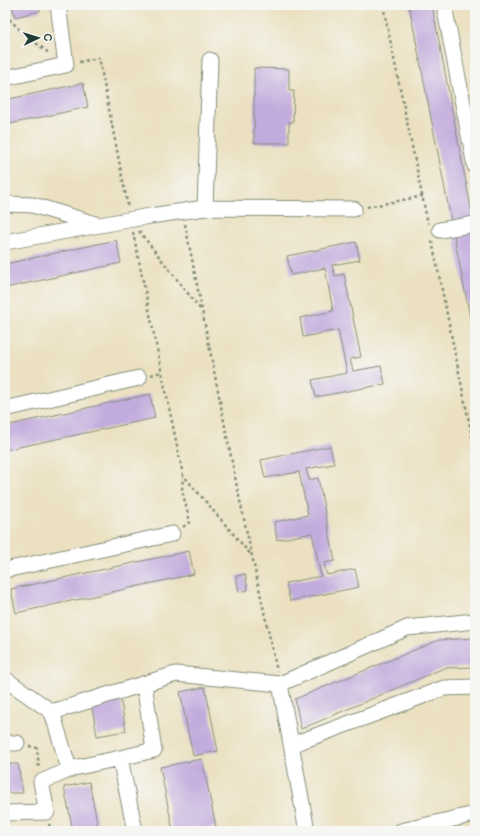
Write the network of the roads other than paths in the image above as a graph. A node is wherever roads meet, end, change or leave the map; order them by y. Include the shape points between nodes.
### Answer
1 (58, 5) edge
2 (444, 5) edge
3 (210, 60) dead end
4 (5, 78) edge
5 (475, 166) edge
6 (5, 204) edge
7 (205, 208) junction
8 (354, 209) road end
9 (475, 224) edge
10 (98, 225) junction
11 (440, 230) dead end
12 (5, 242) edge
13 (139, 378) dead end
14 (5, 409) edge
15 (172, 534) road end
16 (5, 570) edge
17 (475, 621) edge
18 (5, 679) edge
19 (144, 684) junction
20 (280, 684) junction
21 (475, 687) edge
22 (52, 712) junction
23 (291, 745) junction
24 (120, 758) junction
25 (74, 768) junction
26 (5, 813) edge
27 (475, 814) edge
28 (135, 831) edge
29 (307, 831) edge
30 (401, 831) edge

1 - 4 street via 66,66
2 - 5 street
3 - 7 street
6 - 10 street via 33,205
7 - 8 street
7 - 10 street
9 - 11 street
10 - 12 street
13 - 14 street
15 - 16 street
17 - 20 street via 407,628
18 - 22 street
19 - 20 street via 176,674
19 - 22 street
19 - 24 street via 154,750
20 - 23 street
21 - 23 street via 444,688
22 - 25 street via 69,769
23 - 29 street
24 - 25 street
24 - 28 street
25 - 26 street via 40,782 47,812
27 - 30 street

